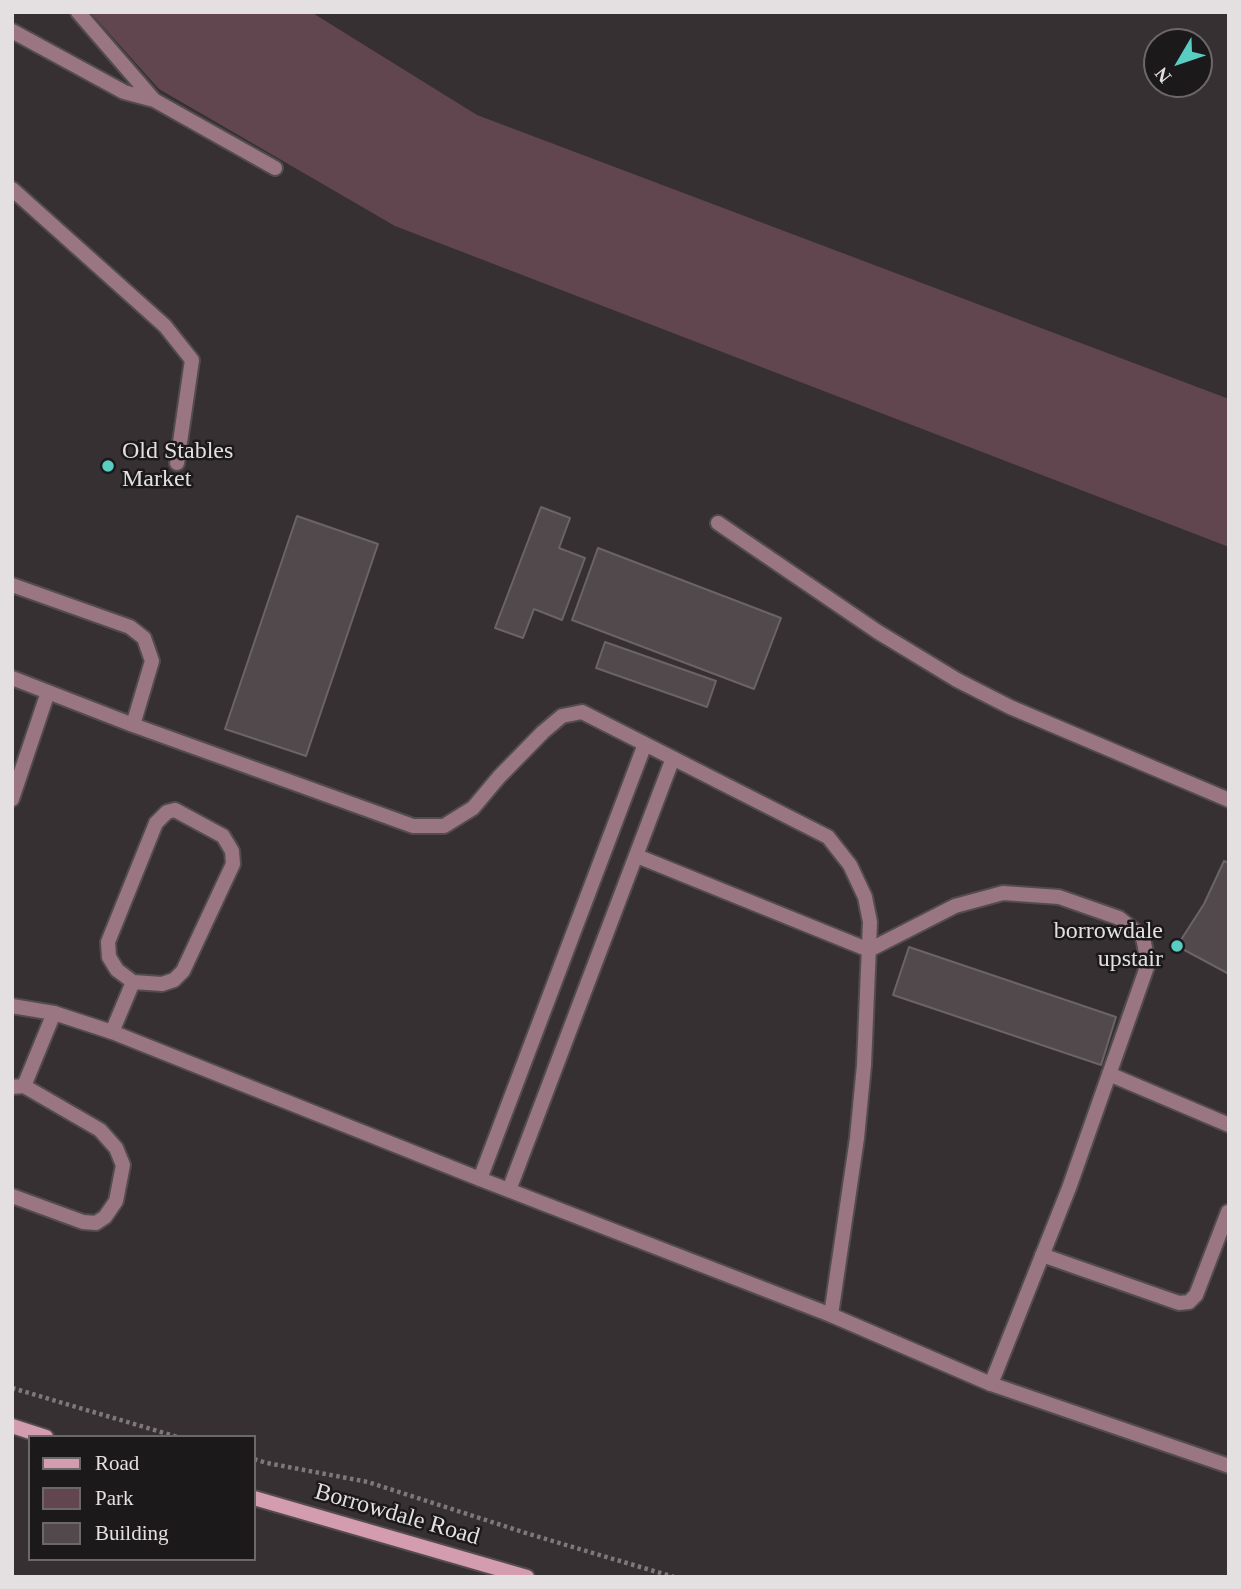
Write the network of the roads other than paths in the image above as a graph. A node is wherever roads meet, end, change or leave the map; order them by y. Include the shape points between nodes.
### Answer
1 (78, 12) edge
2 (12, 30) edge
3 (154, 100) junction
4 (275, 168) dead end
5 (12, 189) edge
6 (177, 463) dead end
7 (718, 523) dead end
8 (12, 585) edge
9 (12, 678) edge
10 (48, 692) junction
11 (133, 725) junction
12 (645, 744) junction
13 (673, 758) junction
14 (12, 799) edge
15 (1229, 800) edge
16 (637, 856) junction
17 (869, 950) junction
18 (133, 982) junction
19 (12, 1006) edge
20 (54, 1013) junction
21 (111, 1032) junction
22 (1110, 1074) junction
23 (18, 1087) edge
24 (1229, 1125) edge
25 (480, 1179) junction
26 (509, 1190) junction
27 (12, 1196) edge
28 (1228, 1212) edge
29 (1042, 1255) junction
30 (831, 1315) junction
31 (991, 1384) junction
32 (12, 1426) edge
33 (40, 1435) edge
34 (1229, 1466) edge
35 (256, 1499) edge
36 (527, 1577) edge

1 - 3 street
2 - 3 street via 124,92
3 - 4 street
5 - 6 street via 165,326 191,360
7 - 15 street via 957,680
8 - 11 street via 130,627 144,638 152,661
9 - 10 street
10 - 11 street
10 - 14 street
11 - 12 street via 413,826 444,826 473,808 562,716 582,712
12 - 13 street
12 - 25 street
13 - 16 street
13 - 17 street via 828,836 850,865 865,897
16 - 17 street
16 - 26 street
17 - 22 street via 955,906 1003,893 1059,897 1119,918 1143,937 1149,964
17 - 30 street via 857,1138
18 - 18 street via 117,970 109,957 108,942 156,823 175,810 223,836 233,864 183,971 162,984
18 - 21 street
19 - 20 street
20 - 21 street
20 - 23 street
21 - 25 street
22 - 24 street
22 - 29 street
23 - 27 street via 100,1130 123,1165 116,1201 96,1223
25 - 26 street
26 - 30 street
28 - 29 street via 1196,1295 1189,1302 1179,1303
29 - 31 street
30 - 31 street
31 - 34 street
32 - 33 main road
35 - 36 main road, Borrowdale Road

